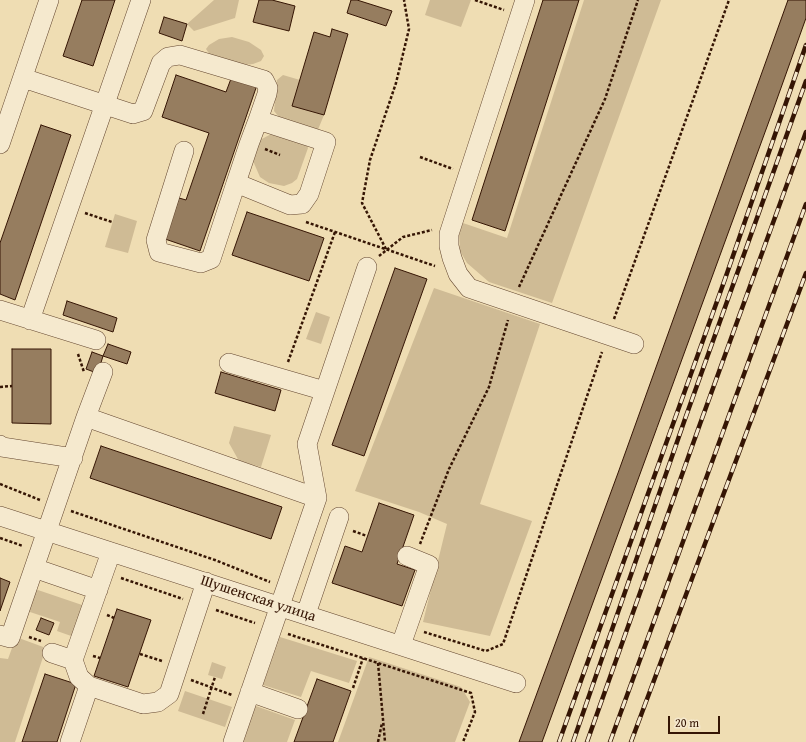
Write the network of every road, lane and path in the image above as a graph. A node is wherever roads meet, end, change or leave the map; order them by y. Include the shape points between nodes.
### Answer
1 (49, 0) edge
2 (141, 0) edge
3 (404, 0) edge
4 (474, 0) edge
5 (638, 0) edge
6 (523, 8) edge
7 (23, 78) junction
8 (105, 105) junction
9 (258, 120) junction
10 (0, 144) edge
11 (184, 151) dead end
12 (420, 157) dead end
13 (455, 170) dead end
14 (236, 184) junction
15 (328, 229) dead end
16 (436, 230) dead end
17 (335, 232) junction
18 (386, 250) junction
19 (367, 267) joint
20 (458, 274) junction
21 (512, 302) junction
22 (0, 310) edge
23 (30, 320) junction
24 (70, 332) junction
25 (96, 340) dead end
26 (634, 344) dead end
27 (228, 363) dead end
28 (103, 372) dead end
29 (282, 377) junction
30 (12, 386) dead end
31 (0, 387) edge
32 (325, 391) junction
33 (93, 399) junction
34 (86, 417) junction
35 (0, 445) edge
36 (73, 458) junction
37 (0, 484) edge
38 (317, 498) junction
39 (56, 506) junction
40 (0, 516) edge
41 (339, 517) dead end
42 (46, 530) junction
43 (0, 538) edge
44 (30, 548) dead end
45 (111, 552) junction
46 (410, 557) joint
47 (34, 568) junction
48 (114, 576) dead end
49 (206, 582) junction
50 (98, 590) junction
51 (189, 601) dead end
52 (280, 606) junction
53 (212, 608) dead end
54 (306, 614) junction
55 (272, 629) junction
56 (6, 633) edge
57 (401, 645) junction
58 (48, 648) joint
59 (140, 654) dead end
60 (363, 658) junction
61 (73, 660) junction
62 (378, 663) junction
63 (177, 670) junction
64 (215, 677) dead end
65 (516, 683) dead end
66 (89, 686) junction
67 (211, 687) junction
68 (353, 688) dead end
69 (249, 696) junction
70 (298, 709) dead end
71 (203, 714) dead end
72 (382, 718) junction
73 (70, 742) edge
74 (233, 742) edge
75 (378, 742) edge
76 (385, 742) edge
77 (463, 742) edge

1 - 7 street
2 - 8 street
3 - 18 path via 409,28 396,83 370,160 362,203
4 - 6 path
5 - 21 path via 605,100
6 - 20 street via 449,234 449,246
7 - 8 street
7 - 10 street
8 - 9 street via 133,114 143,111 161,63 168,57 180,55 264,80 268,88
8 - 23 street
9 - 14 street
9 - 14 street via 326,142 309,194 302,204 290,205
11 - 14 street via 156,240 159,252 201,263 211,258
12 - 13 path
15 - 17 path
16 - 18 path via 403,237
17 - 18 path
17 - 29 path
18 - 19 path
18 - 20 path
19 - 32 street
20 - 21 street via 469,288
21 - 26 street
21 - 46 path via 490,387 449,469
22 - 23 street
23 - 24 street
24 - 25 street
24 - 33 path
27 - 29 street
28 - 33 street
29 - 32 street
30 - 31 path
32 - 38 street via 307,444
33 - 34 street
34 - 36 street
34 - 38 street
35 - 36 street
36 - 39 street
37 - 39 path
38 - 52 street
39 - 42 street
40 - 42 street, Шушенская улица
41 - 54 street
42 - 45 street, Шушенская улица
42 - 47 street
43 - 44 path
45 - 49 street, Шушенская улица
45 - 50 street
46 - 57 street via 429,565
47 - 50 street
47 - 56 street
48 - 51 path
49 - 52 street, Шушенская улица
49 - 63 street
50 - 61 street
52 - 54 street, Шушенская улица
52 - 55 street
53 - 55 path
54 - 57 street, Шушенская улица
55 - 60 path
55 - 69 street
56 - 58 path
57 - 65 street, Шушенская улица
58 - 61 street
59 - 63 path
60 - 62 path
60 - 68 path
61 - 66 street via 79,677
62 - 72 path
62 - 77 path via 471,693 475,712
63 - 66 street via 169,694 158,702 143,704
63 - 67 path
64 - 67 path
66 - 73 street
67 - 69 path
67 - 71 path
69 - 70 street
69 - 74 street
72 - 75 path
72 - 76 path

